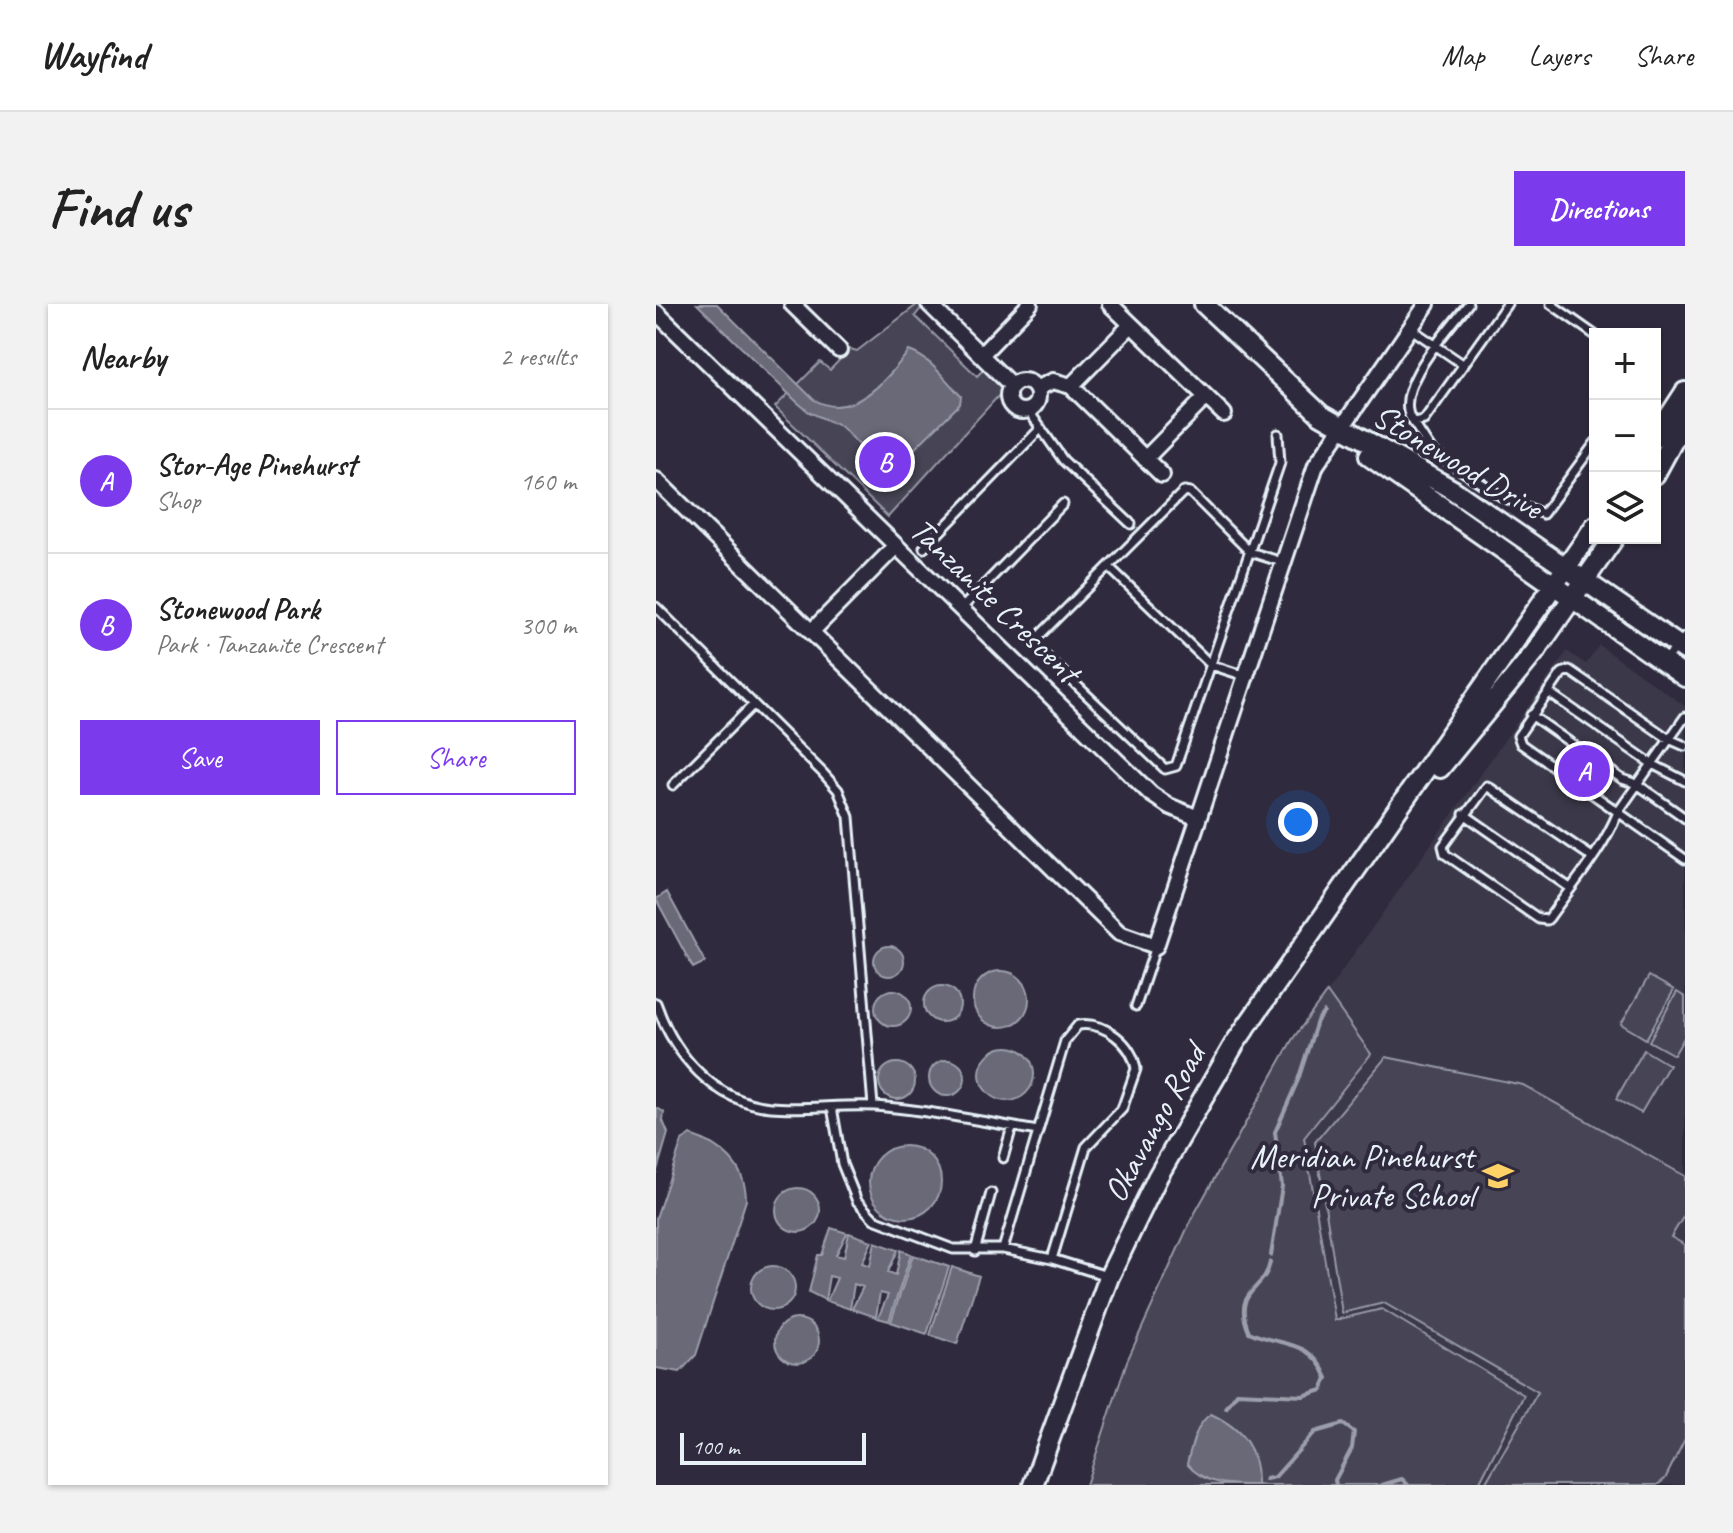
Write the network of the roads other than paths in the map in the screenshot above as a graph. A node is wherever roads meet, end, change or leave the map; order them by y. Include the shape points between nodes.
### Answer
1 (792, 304) edge
2 (929, 304) edge
3 (1030, 304) edge
4 (1110, 304) edge
5 (1204, 304) edge
6 (1427, 304) edge
7 (1468, 304) edge
8 (1507, 304) edge
9 (1551, 304) edge
10 (656, 312) edge
11 (1131, 325) junction
12 (1410, 328) junction
13 (1589, 331) edge
14 (1436, 346) junction
15 (839, 350) dead end
16 (981, 355) junction
17 (1464, 365) junction
18 (1012, 386) junction
19 (1071, 386) junction
20 (1036, 389) junction
21 (1685, 392) edge
22 (1206, 397) junction
23 (1028, 410) junction
24 (1224, 414) dead end
25 (1685, 419) edge
26 (1413, 422) junction
27 (1340, 428) junction
28 (1040, 429) junction
29 (1661, 429) edge
30 (1278, 434) dead end
31 (1589, 451) edge
32 (1145, 459) junction
33 (1656, 472) edge
34 (1162, 475) dead end
35 (656, 480) edge
36 (1063, 504) dead end
37 (1131, 524) dead end
38 (1589, 535) edge
39 (1610, 544) edge
40 (896, 546) junction
41 (924, 548) dead end
42 (1250, 552) junction
43 (1282, 562) junction
44 (1109, 567) junction
45 (1567, 567) junction
46 (1585, 580) junction
47 (1553, 585) junction
48 (1572, 599) junction
49 (656, 607) edge
50 (961, 609) junction
51 (811, 632) junction
52 (1682, 644) edge
53 (1663, 662) junction
54 (1211, 665) junction
55 (1245, 676) junction
56 (1685, 677) edge
57 (1548, 692) junction
58 (753, 705) junction
59 (1531, 715) junction
60 (1685, 717) edge
61 (1669, 739) junction
62 (1684, 742) edge
63 (1652, 764) junction
64 (1685, 781) edge
65 (1637, 784) junction
66 (673, 785) dead end
67 (1618, 812) junction
68 (1464, 814) junction
69 (1198, 818) junction
70 (1685, 818) edge
71 (1389, 823) junction
72 (1592, 857) junction
73 (1685, 859) edge
74 (1570, 888) junction
75 (1156, 946) junction
76 (656, 1003) edge
77 (1136, 1006) dead end
78 (873, 1106) junction
79 (832, 1107) junction
80 (1012, 1127) junction
81 (1038, 1131) junction
82 (1003, 1158) dead end
83 (991, 1193) dead end
84 (1003, 1249) junction
85 (975, 1251) junction
86 (1052, 1259) junction
87 (1109, 1277) junction
88 (1033, 1485) edge

1 - 15 street
2 - 16 street
3 - 16 street
4 - 11 street
5 - 27 main road, Stonewood Drive via 1308,405
6 - 12 street
7 - 14 lane
8 - 17 lane
9 - 13 lane
10 - 40 street, Tanzanite Crescent
11 - 19 street
11 - 22 street
12 - 14 lane
12 - 27 street
14 - 17 lane
14 - 26 lane via 1410,385 1406,408
16 - 18 street
17 - 26 lane via 1424,420
18 - 20 street via 1028,382
18 - 23 street via 1010,404
19 - 20 street via 1053,381
19 - 32 street
20 - 23 street via 1038,399
21 - 29 main road
22 - 24 street
22 - 32 street
23 - 28 lane
25 - 33 main road
26 - 31 lane via 1432,451 1510,501 1543,514
27 - 43 street via 1316,465
27 - 45 main road, Stonewood Drive via 1453,490
27 - 47 main road, Stonewood Drive via 1363,452
28 - 37 lane via 1063,460
28 - 41 lane
30 - 42 lane via 1280,463
32 - 34 street
35 - 51 street
36 - 50 lane
38 - 45 main road, Okavango Road
39 - 46 main road, Okavango Road
40 - 50 street, Tanzanite Crescent
40 - 51 street
42 - 43 lane
42 - 44 lane via 1184,491
42 - 54 lane
43 - 55 street
44 - 54 lane
44 - 54 lane via 1032,643 1165,769 1176,766
45 - 46 main road, Stonewood Drive
45 - 47 main road, Okavango Road
46 - 48 main road, Okavango Road
46 - 52 main road, Stonewood Drive
47 - 48 main road, Stonewood Drive
47 - 71 main road, Okavango Road
48 - 53 main road, Stonewood Drive
48 - 71 main road, Okavango Road via 1535,652
49 - 58 lane
50 - 69 street, Tanzanite Crescent via 1151,794
51 - 75 street via 1119,933
52 - 53 lane
53 - 56 main road, Stonewood Drive
54 - 55 lane
55 - 69 street
57 - 59 lane
57 - 61 lane via 1564,671 1572,671
57 - 63 lane
58 - 66 lane
58 - 78 lane via 838,790 849,817
59 - 65 lane
59 - 67 lane via 1519,742
60 - 61 lane
61 - 62 lane
61 - 63 lane
63 - 64 lane
63 - 65 lane
65 - 67 lane
65 - 70 lane
67 - 72 lane
67 - 73 lane
68 - 72 lane via 1489,786
68 - 74 lane
68 - 74 lane via 1444,843 1445,854 1542,920
69 - 75 street
71 - 87 main road, Okavango Road via 1235,1043 1158,1176
72 - 74 lane
75 - 77 lane
76 - 79 lane via 678,1047 714,1087 757,1105
78 - 79 lane
78 - 80 lane
79 - 85 lane via 842,1164 865,1212 885,1226
80 - 81 lane
80 - 82 lane
81 - 84 lane
81 - 86 lane via 1070,1032 1087,1024 1108,1031 1130,1052 1136,1069 1122,1109 1086,1147
83 - 85 lane
84 - 85 lane
84 - 86 lane
86 - 87 lane
87 - 88 main road, Okavango Road

